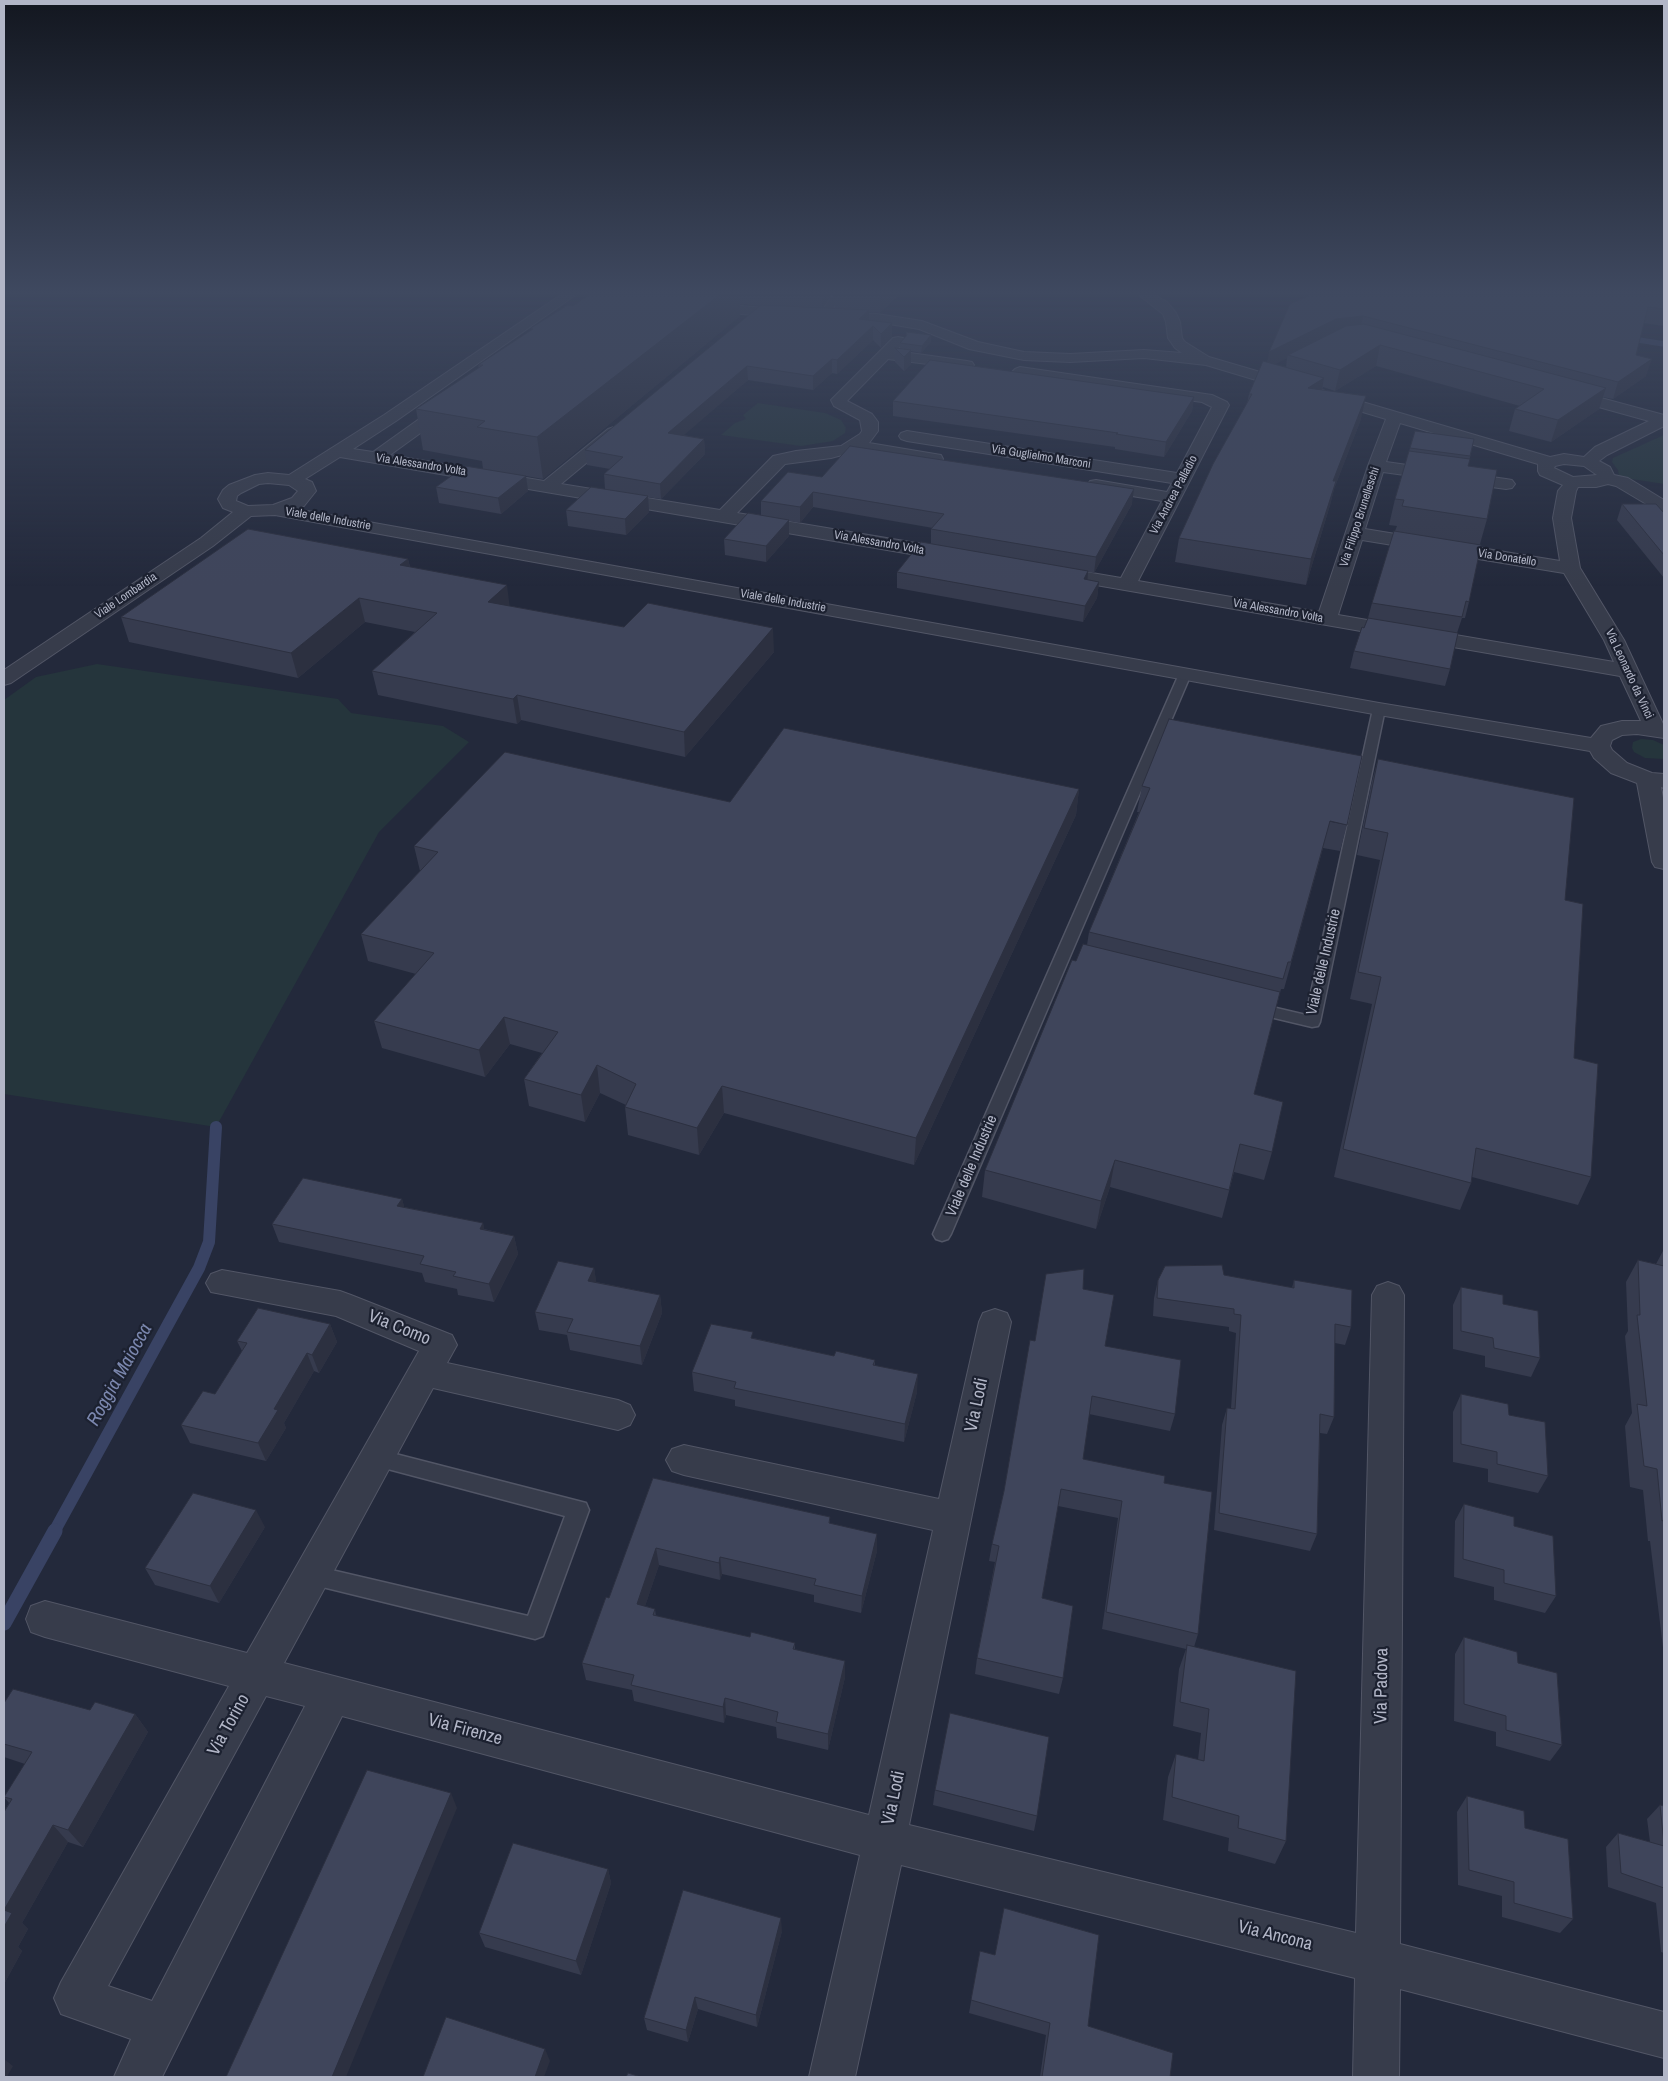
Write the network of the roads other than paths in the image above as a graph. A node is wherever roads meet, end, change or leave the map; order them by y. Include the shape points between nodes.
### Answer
1 (426, 393) edge
2 (845, 393) edge
3 (1170, 393) edge
4 (1321, 393) edge
5 (1567, 393) edge
6 (462, 395) edge
7 (1395, 415) junction
8 (1664, 420) edge
9 (626, 422) edge
10 (870, 430) junction
11 (855, 446) junction
12 (337, 451) junction
13 (375, 458) junction
14 (951, 462) edge
15 (1549, 462) junction
16 (1588, 462) junction
17 (1376, 466) junction
18 (1605, 478) junction
19 (1182, 479) junction
20 (292, 480) junction
21 (1076, 482) edge
22 (1573, 482) junction
23 (1506, 484) dead end
24 (548, 486) junction
25 (304, 496) junction
26 (1172, 498) junction
27 (1664, 506) edge
28 (275, 510) junction
29 (246, 511) junction
30 (724, 516) junction
31 (381, 529) junction
32 (1354, 533) junction
33 (972, 558) edge
34 (1030, 568) edge
35 (1570, 568) junction
36 (1126, 585) junction
37 (1327, 619) junction
38 (1628, 671) junction
39 (1185, 674) junction
40 (4, 679) edge
41 (1379, 709) junction
42 (1660, 730) edge
43 (1600, 746) junction
44 (1656, 780) edge
45 (1664, 862) edge
46 (1244, 1005) edge
47 (942, 1234) dead end
48 (222, 1283) dead end
49 (1388, 1295) dead end
50 (995, 1322) dead end
51 (424, 1372) junction
52 (618, 1415) dead end
53 (376, 1458) junction
54 (684, 1460) dead end
55 (952, 1518) junction
56 (310, 1575) junction
57 (45, 1619) dead end
58 (257, 1675) junction
59 (332, 1694) junction
60 (885, 1840) junction
61 (1378, 1961) junction
62 (162, 2027) junction
63 (1664, 2035) edge
64 (137, 2077) edge
65 (832, 2077) edge
66 (1376, 2077) edge

1 - 12 street
2 - 10 street via 838,400 840,403 866,417
3 - 19 street, Via Andrea Palladio via 1206,398 1221,405
4 - 7 street
5 - 8 street
6 - 13 street
7 - 15 street
7 - 17 street, Via Filippo Brunelleschi
8 - 16 street via 1601,451
9 - 24 street
10 - 11 street via 867,437
10 - 19 street, Via Guglielmo Marconi
11 - 14 street
11 - 30 street via 831,454 779,460
12 - 13 street, Via Alessandro Volta
12 - 20 street
13 - 24 street, Via Alessandro Volta
15 - 16 street via 1564,459
15 - 22 street via 1545,466 1546,471
16 - 18 street via 1604,471
17 - 23 street
17 - 32 street, Via Filippo Brunelleschi
18 - 22 street via 1596,482
18 - 27 street via 1622,482
19 - 26 street, Via Andrea Palladio
20 - 25 street via 306,486
20 - 29 street via 268,478 235,489 229,494 229,504
21 - 26 street, Via Guglielmo Marconi
22 - 35 street, Via Leonardo da Vinci via 1567,491 1562,518
24 - 30 street, Via Alessandro Volta
25 - 28 street via 298,502
25 - 31 street, Viale delle Industrie via 345,517
26 - 36 street, Via Andrea Palladio
28 - 29 street
28 - 31 street, Viale delle Industrie
29 - 40 street, Viale Lombardia via 207,542
30 - 33 street, Via Alessandro Volta
31 - 39 street, Viale delle Industrie
32 - 35 street, Via Donatello
32 - 37 street, Via Filippo Brunelleschi
34 - 36 street, Via Alessandro Volta
35 - 38 street, Via Leonardo da Vinci via 1614,640
36 - 37 street, Via Alessandro Volta
37 - 38 street, Via Alessandro Volta
38 - 42 street, Via Leonardo da Vinci
39 - 41 street, Viale delle Industrie
39 - 47 lane, Viale delle Industrie via 1066,961
41 - 43 street, Viale delle Industrie
41 - 46 lane, Viale delle Industrie via 1312,1022
42 - 43 street via 1622,728 1609,731
43 - 44 street via 1602,753 1620,768
44 - 45 street
48 - 51 street, Via Como via 340,1304 440,1344
49 - 61 street, Via Padova
50 - 55 street, Via Lodi
51 - 52 street, Via Como
51 - 53 street, Via Torino
53 - 56 street, Via Torino
53 - 56 lane via 578,1510 535,1628
54 - 55 street
55 - 60 street, Via Lodi
56 - 58 street, Via Torino
57 - 58 street, Via Firenze
58 - 59 street, Via Firenze
58 - 62 street, Via Torino via 76,1998
59 - 60 street, Via Firenze
59 - 62 street
60 - 61 street, Via Ancona
60 - 65 street, Via Lodi
61 - 63 street, Via Ancona
61 - 66 street, Via Padova
62 - 64 street

